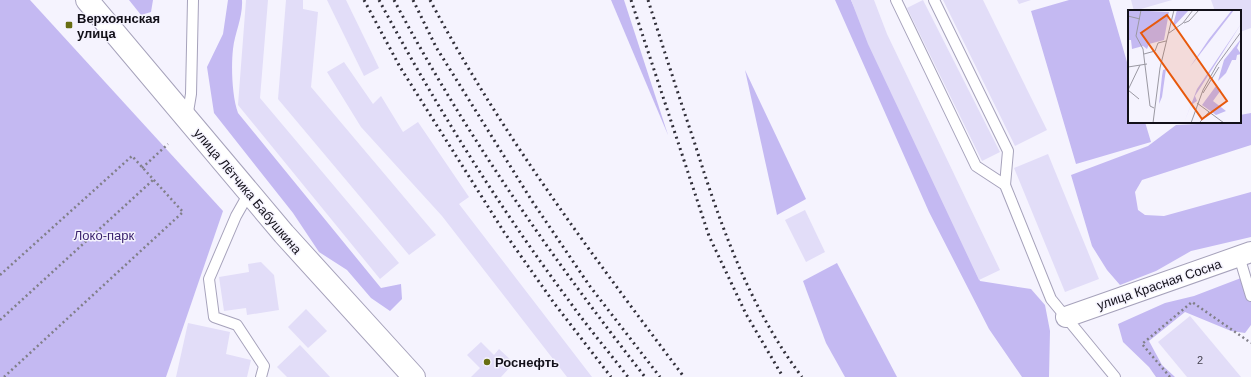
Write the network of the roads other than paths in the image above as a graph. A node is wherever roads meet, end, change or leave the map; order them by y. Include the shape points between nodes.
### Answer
1 (87, 0) edge
2 (192, 0) edge
3 (896, 0) edge
4 (934, 0) edge
5 (187, 118) junction
6 (1005, 185) junction
7 (249, 193) junction
8 (1245, 254) edge
9 (1251, 296) edge
10 (1066, 317) junction
11 (261, 377) edge
12 (414, 377) edge
13 (1115, 377) edge

1 - 5 main road, улица Лётчика Бабушкина
2 - 5 lane via 191,94
3 - 6 lane via 976,166
4 - 6 lane via 1008,151
5 - 7 main road, улица Лётчика Бабушкина
6 - 10 lane via 1051,299
7 - 11 lane via 236,216 209,279 214,316 237,325 264,366
7 - 12 main road, улица Лётчика Бабушкина
8 - 9 lane
8 - 10 street, улица Красная Сосна
10 - 13 lane

